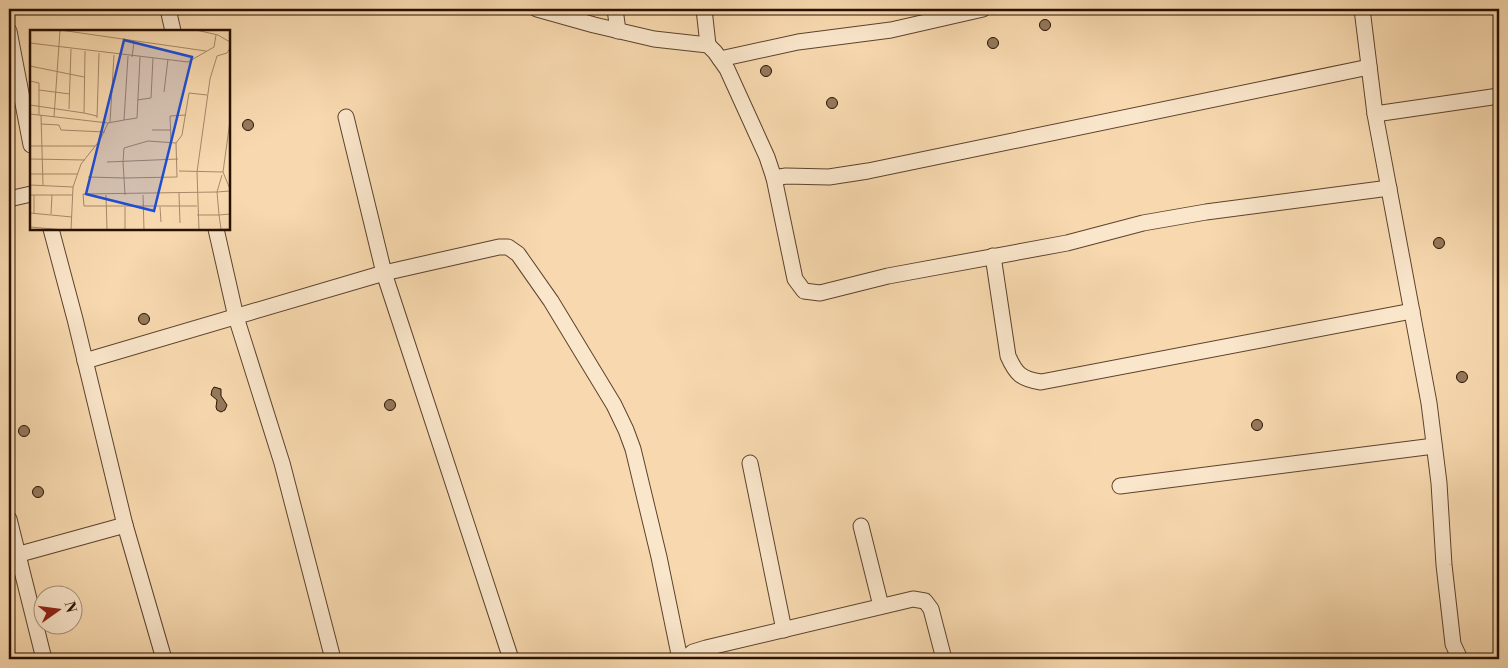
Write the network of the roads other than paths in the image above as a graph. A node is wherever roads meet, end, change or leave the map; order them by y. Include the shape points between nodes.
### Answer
1 (168, 9) edge
2 (537, 9) edge
3 (615, 9) edge
4 (704, 9) edge
5 (983, 9) edge
6 (1362, 9) edge
7 (173, 30) edge
8 (9, 31) edge
9 (618, 31) junction
10 (708, 45) junction
11 (720, 58) junction
12 (1369, 67) junction
13 (1499, 96) edge
14 (1375, 114) junction
15 (346, 117) dead end
16 (30, 140) edge
17 (774, 178) junction
18 (1389, 188) junction
19 (30, 194) edge
20 (9, 199) edge
21 (51, 230) edge
22 (216, 230) edge
23 (993, 256) junction
24 (384, 273) junction
25 (1412, 311) junction
26 (236, 317) junction
27 (85, 361) junction
28 (1434, 446) junction
29 (750, 463) dead end
30 (1120, 486) dead end
31 (9, 519) edge
32 (125, 525) junction
33 (861, 526) dead end
34 (13, 556) edge
35 (881, 606) junction
36 (784, 630) junction
37 (44, 659) edge
38 (164, 659) edge
39 (333, 659) edge
40 (511, 659) edge
41 (680, 659) edge
42 (685, 659) edge
43 (944, 659) edge
44 (1460, 659) edge

1 - 7 street
2 - 9 street
3 - 9 street
4 - 10 street
5 - 11 street via 891,30 798,42
6 - 12 street
8 - 16 street
9 - 10 street
10 - 11 street
11 - 17 street
12 - 14 street
12 - 17 street via 868,172 829,177
13 - 14 street
14 - 18 street
15 - 24 street
17 - 23 street via 795,279 804,291 820,293
18 - 23 street via 1206,212
18 - 25 street
19 - 20 street
21 - 27 street
22 - 26 street
23 - 25 street via 1008,356 1021,376 1041,382
24 - 26 street
24 - 40 street
24 - 41 street via 499,247 508,247 518,254 551,301 626,430 660,557
25 - 28 street
26 - 27 street
26 - 39 street via 282,463
27 - 32 street
28 - 30 street
28 - 44 street via 1453,644
29 - 36 street
31 - 34 street
32 - 34 street
32 - 38 street
33 - 35 street
34 - 37 street
35 - 36 street
35 - 43 street via 913,598 928,604
36 - 42 street via 706,648

